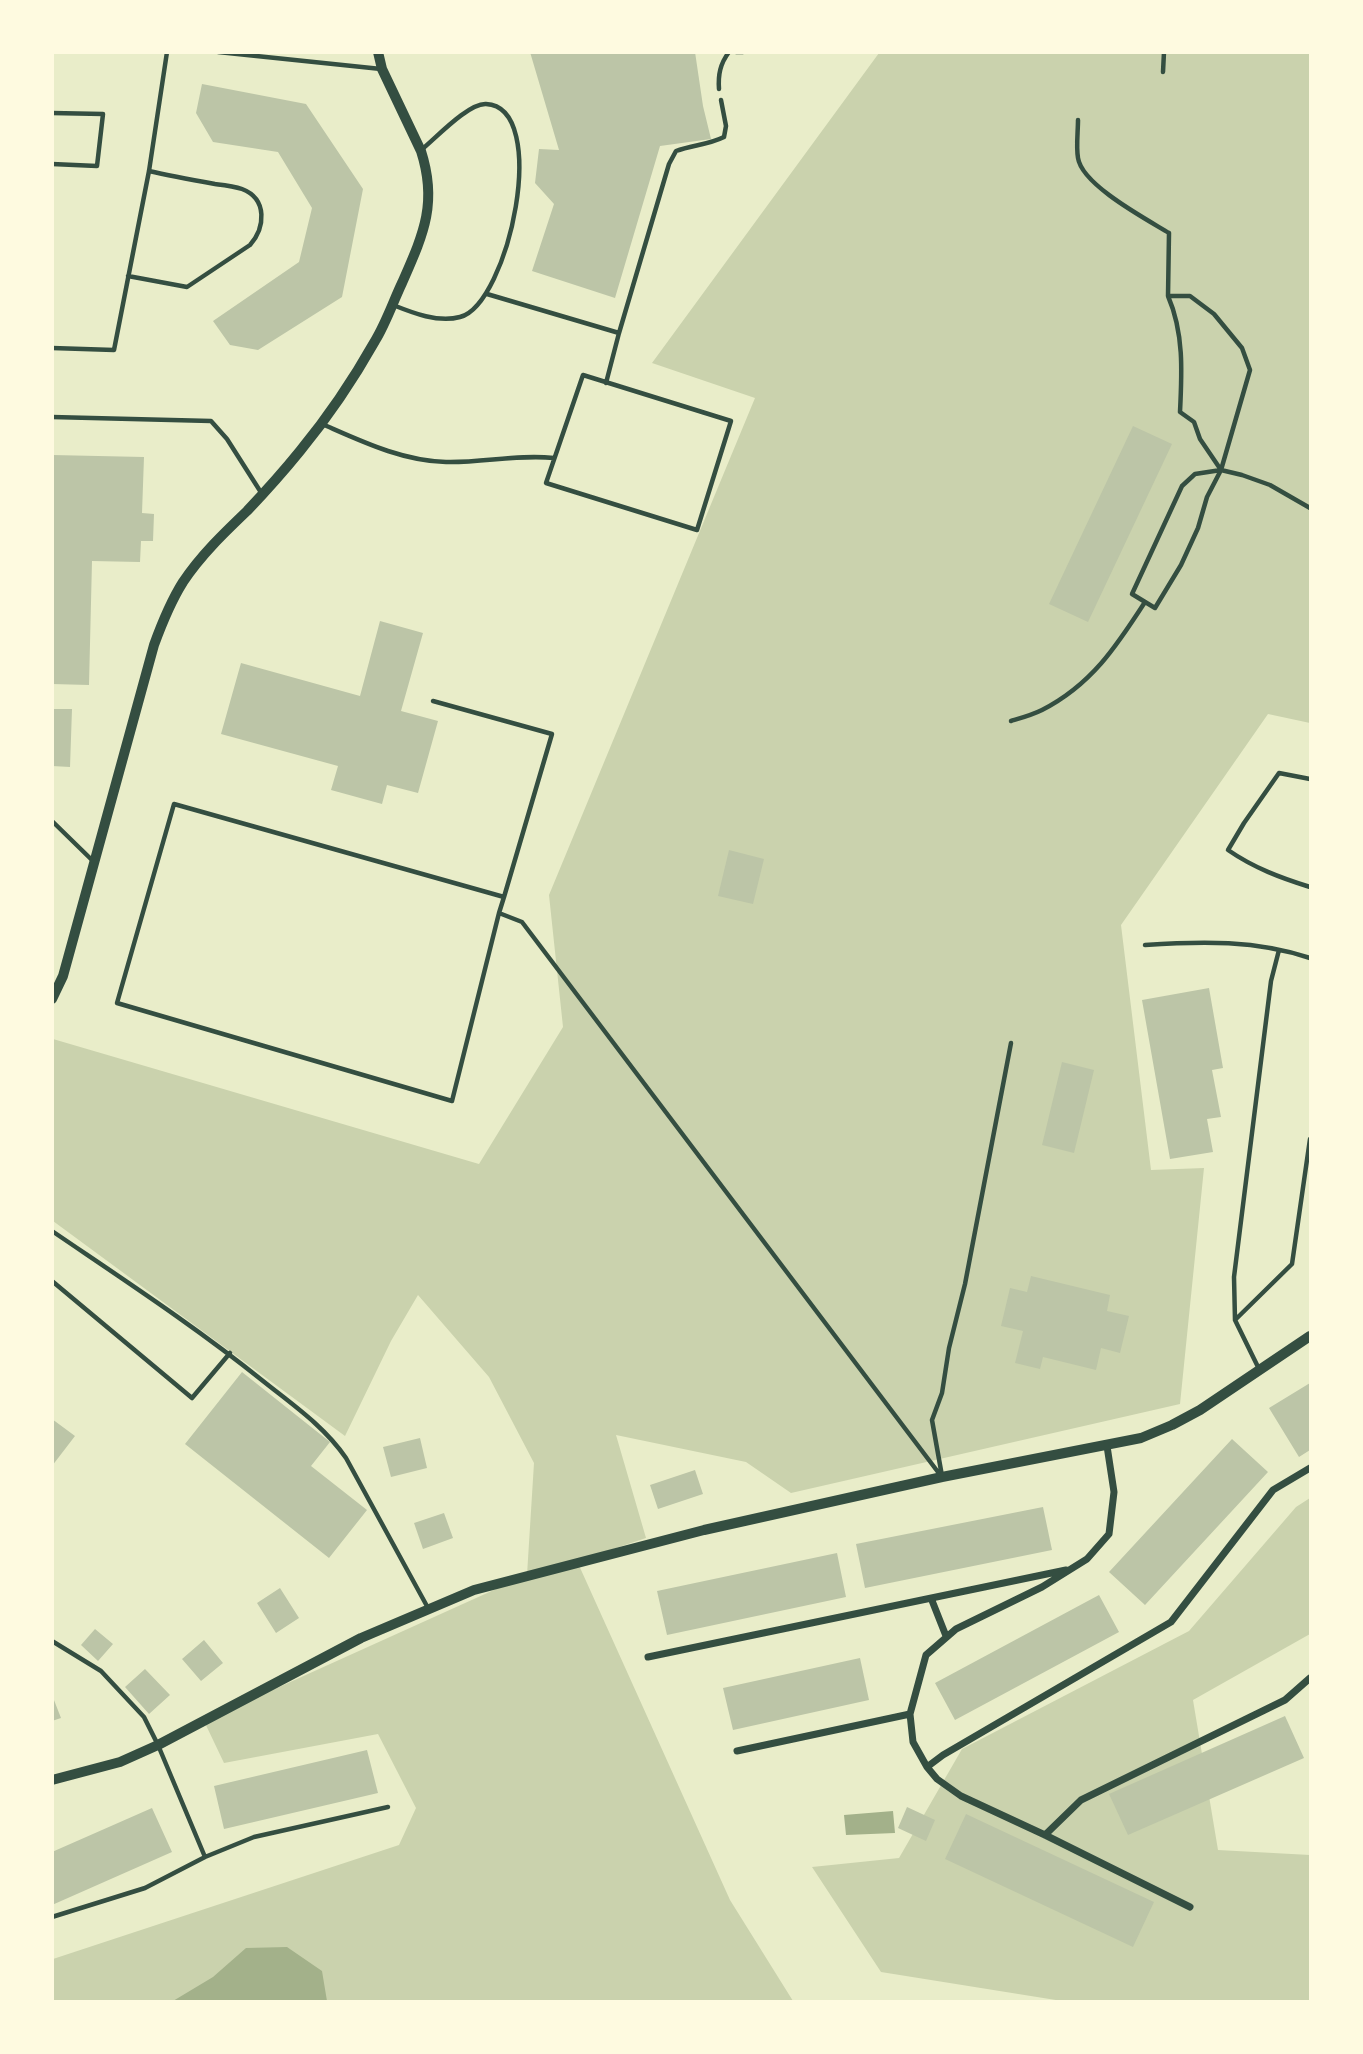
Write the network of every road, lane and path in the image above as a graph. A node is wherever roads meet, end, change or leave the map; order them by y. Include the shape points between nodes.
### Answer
1 (167, 52) edge
2 (218, 52) edge
3 (378, 52) edge
4 (729, 52) edge
5 (736, 52) edge
6 (743, 52) edge
7 (1164, 52) edge
8 (382, 69) junction
9 (1163, 72) dead end
10 (719, 89) dead end
11 (721, 100) dead end
12 (52, 113) edge
13 (1078, 120) dead end
14 (421, 151) junction
15 (52, 164) edge
16 (149, 172) junction
17 (128, 276) junction
18 (487, 294) junction
19 (1168, 296) junction
20 (392, 305) junction
21 (620, 333) junction
22 (52, 348) edge
23 (606, 383) junction
24 (52, 417) edge
25 (321, 423) junction
26 (554, 458) junction
27 (1221, 470) junction
28 (262, 495) junction
29 (1311, 508) edge
30 (1145, 602) junction
31 (433, 701) dead end
32 (1011, 721) dead end
33 (1311, 779) edge
34 (52, 821) edge
35 (95, 862) junction
36 (1311, 887) edge
37 (504, 897) junction
38 (499, 913) junction
39 (1145, 945) dead end
40 (1279, 950) junction
41 (1311, 958) edge
42 (52, 999) edge
43 (1011, 1043) dead end
44 (1311, 1139) edge
45 (52, 1231) edge
46 (52, 1281) edge
47 (1235, 1320) junction
48 (1311, 1336) edge
49 (230, 1353) junction
50 (1260, 1370) junction
51 (1107, 1446) junction
52 (1311, 1468) edge
53 (942, 1477) junction
54 (1070, 1569) junction
55 (931, 1598) junction
56 (429, 1609) junction
57 (946, 1636) junction
58 (52, 1641) edge
59 (648, 1657) dead end
60 (1311, 1678) edge
61 (910, 1714) junction
62 (158, 1745) junction
63 (737, 1751) dead end
64 (928, 1767) junction
65 (52, 1780) edge
66 (388, 1807) dead end
67 (1045, 1835) junction
68 (205, 1857) junction
69 (1190, 1907) dead end
70 (52, 1917) edge

1 - 16 lane
2 - 8 lane
3 - 8 street
4 - 10 lane via 721,63
5 - 6 lane
7 - 9 lane
8 - 14 street
11 - 21 lane via 724,137 676,151 669,163
12 - 15 lane via 103,114 97,166
13 - 19 lane via 1078,160 1088,178 1169,233
14 - 18 lane via 477,106 502,110 511,122 517,138 519,191 514,219
14 - 20 street via 429,188 428,212
16 - 17 lane
16 - 17 lane via 243,189 257,202 262,224 250,245 187,287
17 - 22 lane via 114,350
18 - 20 lane via 461,317 420,315
18 - 21 lane
19 - 27 lane via 1180,339 1180,412 1194,422
19 - 27 lane via 1190,296 1214,314 1242,348 1250,370
20 - 25 street via 376,340
21 - 23 lane
23 - 26 lane via 583,375
23 - 26 lane via 731,421 697,530 546,482
24 - 28 lane via 211,421
25 - 26 lane via 418,459
25 - 28 street
27 - 29 lane via 1270,485
27 - 30 lane via 1181,565 1155,608
27 - 30 lane via 1195,474 1182,486 1132,594
28 - 35 street via 205,553 166,615
30 - 32 lane via 1085,682 1042,710
31 - 37 lane via 552,734
33 - 36 lane via 1279,773 1228,850 1276,877
34 - 35 lane
35 - 42 street via 63,976
37 - 38 lane
37 - 38 lane via 174,804 117,1003 452,1101
38 - 53 lane via 522,922
39 - 40 lane via 1216,941
40 - 41 lane
40 - 47 lane via 1252,1121 1234,1277
43 - 53 lane via 965,1284 932,1420
44 - 47 lane via 1292,1264
45 - 49 lane
46 - 49 lane via 192,1398
47 - 50 lane
48 - 50 street
49 - 56 lane via 332,1438
50 - 51 street via 1172,1425
51 - 53 street
51 - 54 street via 1114,1492 1109,1534 1087,1559
52 - 64 street via 1273,1490 1171,1622
53 - 56 street via 704,1530 474,1590
54 - 55 street
54 - 57 street
55 - 57 street
55 - 59 street
56 - 62 street via 361,1638
57 - 61 street via 926,1655
58 - 62 lane via 101,1671 144,1717
60 - 67 street via 1285,1700 1081,1800
61 - 63 street
61 - 64 street via 914,1742
62 - 65 street via 120,1762
62 - 68 lane
64 - 67 street via 961,1796
66 - 68 lane via 254,1837
67 - 69 street
68 - 70 lane via 145,1888

